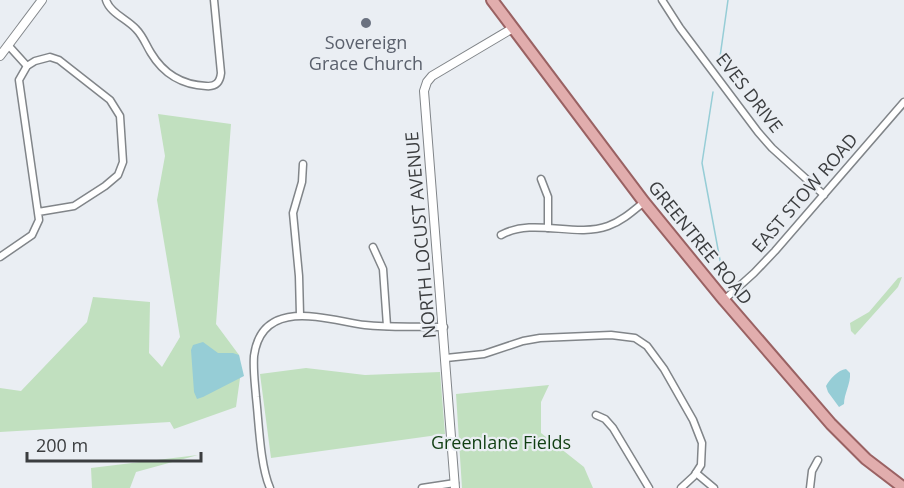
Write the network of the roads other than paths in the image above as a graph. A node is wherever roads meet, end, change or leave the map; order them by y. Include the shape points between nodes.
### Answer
1 (42, 0) edge
2 (106, 0) edge
3 (214, 0) edge
4 (492, 0) edge
5 (662, 0) edge
6 (513, 28) junction
7 (8, 45) junction
8 (0, 56) edge
9 (27, 66) junction
10 (904, 102) edge
11 (303, 164) dead end
12 (541, 179) dead end
13 (824, 195) junction
14 (644, 202) junction
15 (38, 212) junction
16 (548, 228) junction
17 (501, 235) dead end
18 (373, 247) dead end
19 (0, 257) edge
20 (724, 300) junction
21 (300, 315) junction
22 (387, 326) junction
23 (444, 327) junction
24 (446, 358) junction
25 (596, 415) dead end
26 (819, 460) dead end
27 (696, 473) junction
28 (455, 486) edge
29 (270, 488) edge
30 (422, 488) edge
31 (649, 488) edge
32 (681, 488) edge
33 (714, 488) edge
34 (810, 488) edge
35 (904, 488) edge

1 - 7 street
2 - 3 street via 135,28 166,72 183,81 207,86 216,85 221,73
4 - 6 main road, GREENTREE ROAD
5 - 13 street, EVES DRIVE via 758,132
6 - 14 main road, GREENTREE ROAD
6 - 23 street, NORTH LOCUST AVENUE via 432,76 424,91
7 - 8 street
7 - 9 street
9 - 15 street via 19,88
9 - 15 street via 50,57 62,62 110,100 120,117 123,162 118,175 74,206
10 - 13 street, EAST STOW ROAD
11 - 21 street via 293,213
12 - 16 street via 548,197
13 - 20 street, EAST STOW ROAD via 761,267
14 - 16 street via 622,219 602,227
14 - 20 main road, GREENTREE ROAD
15 - 19 street via 32,235
16 - 17 street via 522,227
18 - 22 street via 383,269
20 - 35 main road, GREENTREE ROAD via 831,424 872,464
21 - 22 street
21 - 29 street via 271,325 261,336 254,357 263,457
22 - 23 street
23 - 24 street, NORTH LOCUST AVENUE
24 - 27 street via 484,354 540,338 635,338 656,357 696,428 703,451
24 - 28 street, NORTH LOCUST AVENUE
25 - 31 street via 613,428
26 - 34 street via 812,471
27 - 32 street
27 - 33 street
28 - 30 street

